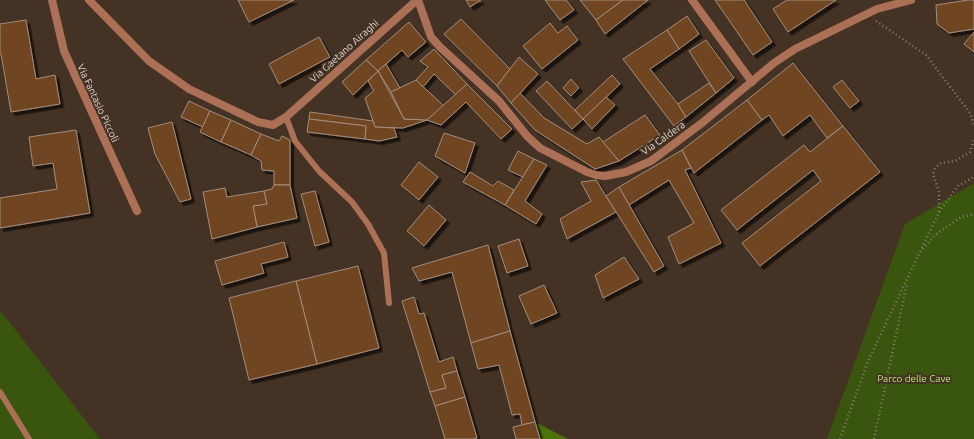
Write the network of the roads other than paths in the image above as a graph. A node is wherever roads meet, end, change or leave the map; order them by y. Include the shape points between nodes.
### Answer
1 (52, 0) edge
2 (89, 0) edge
3 (417, 0) edge
4 (692, 0) edge
5 (911, 0) edge
6 (752, 82) junction
7 (286, 117) junction
8 (137, 211) dead end
9 (389, 303) dead end
10 (0, 394) edge
11 (28, 439) edge

1 - 8 street, Via Fantasio Piccoli via 64,51
2 - 7 street, Via Gaetano Airaghi via 149,61 189,90 260,123 273,125
3 - 6 street, Via Caldera via 431,37 499,101 527,136 540,148 596,175 626,172 651,161
3 - 7 street, Via Gaetano Airaghi
4 - 6 street
5 - 6 street, Via Caldera via 877,9 822,35 774,63
7 - 9 lane via 295,141 319,171 352,202 368,224 384,253
10 - 11 lane

